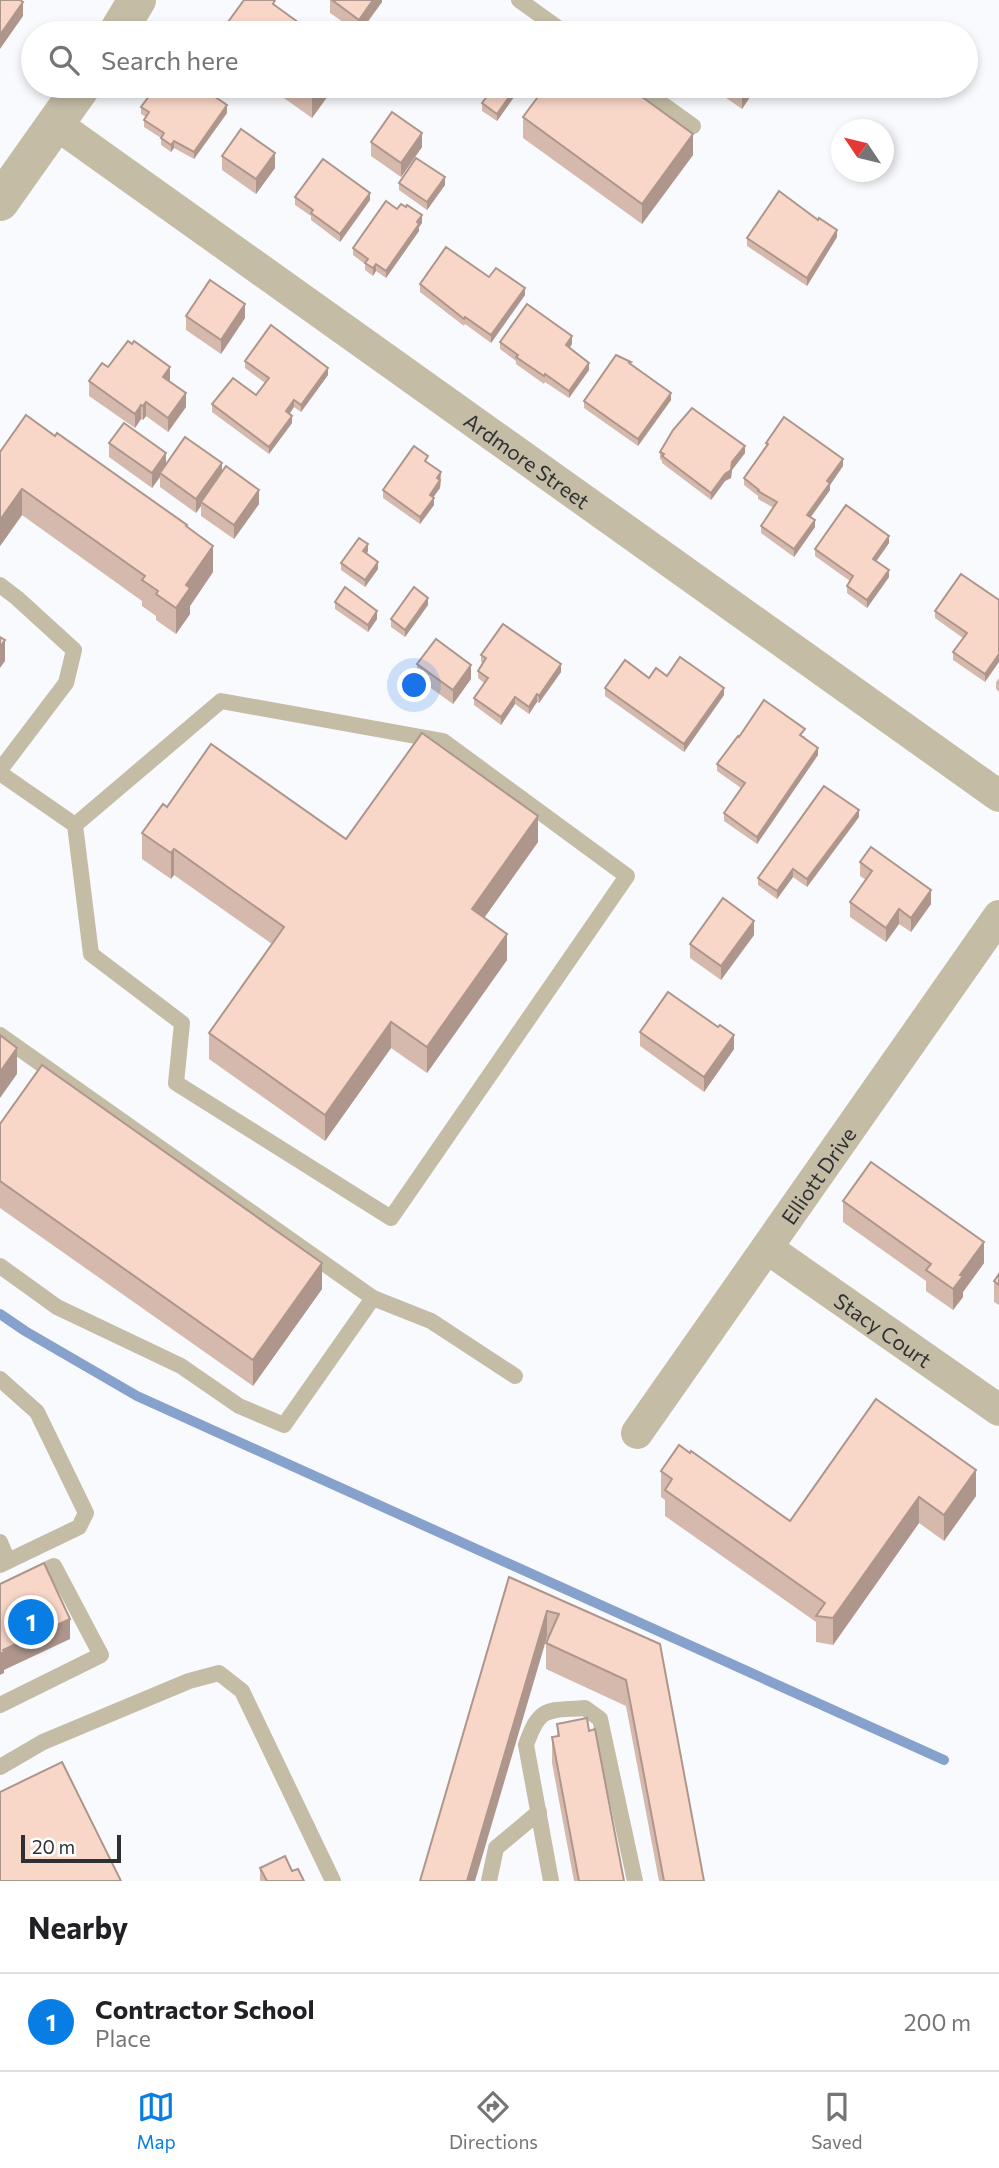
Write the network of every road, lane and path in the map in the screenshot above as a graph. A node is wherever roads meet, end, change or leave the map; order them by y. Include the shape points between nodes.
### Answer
1 (137, 0) edge
2 (519, 0) edge
3 (124, 21) edge
4 (548, 21) edge
5 (74, 98) edge
6 (654, 98) edge
7 (56, 124) junction
8 (693, 126) dead end
9 (0, 202) edge
10 (0, 585) edge
11 (0, 771) edge
12 (999, 796) edge
13 (75, 825) junction
14 (999, 916) edge
15 (0, 1035) edge
16 (767, 1248) junction
17 (0, 1266) edge
18 (373, 1298) junction
19 (515, 1376) dead end
20 (0, 1379) edge
21 (999, 1410) edge
22 (637, 1433) dead end
23 (0, 1542) edge
24 (4, 1563) edge
25 (0, 1592) edge
26 (0, 1705) edge
27 (0, 1767) edge
28 (539, 1812) junction
29 (333, 1881) edge
30 (489, 1881) edge
31 (551, 1881) edge
32 (635, 1881) edge

1 - 3 street
2 - 4 lane
5 - 7 street
6 - 8 lane
7 - 9 street
7 - 12 street, Ardmore Street
10 - 11 lane via 74,650 66,683
11 - 13 lane
13 - 13 lane via 221,701 443,741 627,876 391,1219 176,1083 182,1023 92,954
14 - 16 street, Elliott Drive
15 - 18 lane
16 - 21 street, Stacy Court
16 - 22 street, Elliott Drive
17 - 18 lane via 57,1307 181,1366 239,1406 284,1425
18 - 19 lane via 431,1321
20 - 24 lane via 37,1412 86,1513 79,1527
23 - 24 lane
25 - 26 lane via 54,1566 101,1655
27 - 29 lane via 43,1742 189,1681 219,1673 242,1691
28 - 30 lane via 496,1848
28 - 31 lane
28 - 32 lane via 526,1745 534,1723 546,1712 585,1708 600,1720

